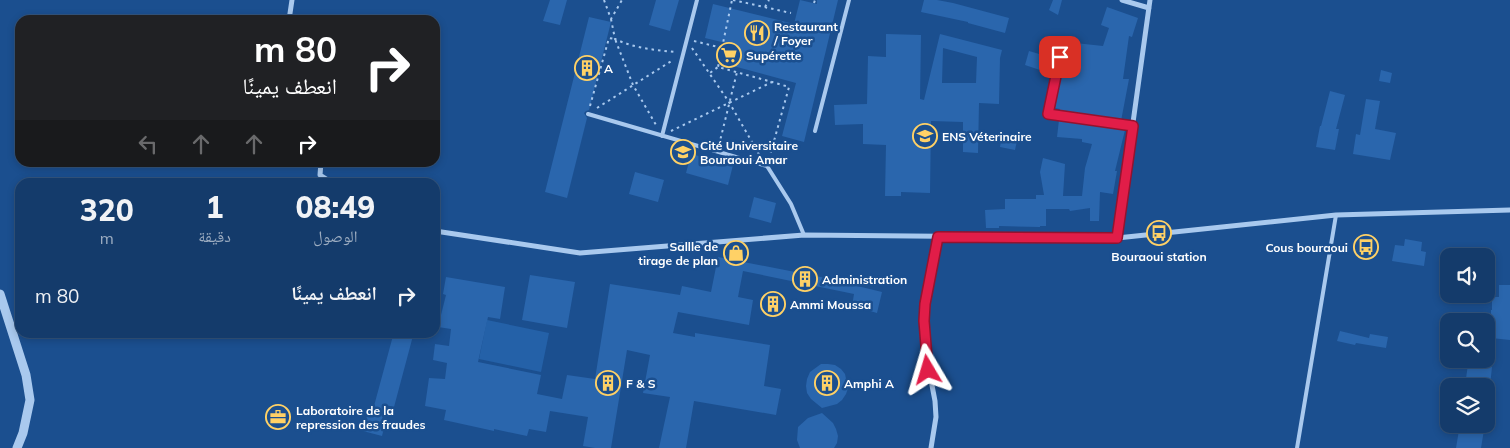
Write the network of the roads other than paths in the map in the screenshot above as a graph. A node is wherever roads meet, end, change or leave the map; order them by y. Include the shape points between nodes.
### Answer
1 (292, 0) edge
2 (697, 0) edge
3 (849, 0) edge
4 (1122, 0) edge
5 (1150, 0) edge
6 (1149, 8) junction
7 (290, 15) edge
8 (1060, 57) dead end
9 (588, 114) road end
10 (1133, 126) junction
11 (815, 131) dead end
12 (662, 136) junction
13 (321, 167) edge
14 (324, 178) edge
15 (1510, 210) edge
16 (1336, 215) junction
17 (440, 232) edge
18 (804, 235) junction
19 (938, 237) junction
20 (1117, 238) junction
21 (0, 294) edge
22 (17, 448) edge
23 (931, 448) edge
24 (1297, 448) edge

1 - 7 street
2 - 12 lane
3 - 11 lane
4 - 6 street
5 - 6 street
6 - 10 street
8 - 10 street via 1048,114
9 - 12 lane
10 - 20 street
12 - 18 lane via 767,166 791,204
13 - 14 street via 320,176
15 - 16 street
16 - 20 street
16 - 24 lane
17 - 18 street via 580,253
18 - 19 street
19 - 20 street
19 - 23 street via 924,321 936,417
21 - 22 street via 26,374 30,400

